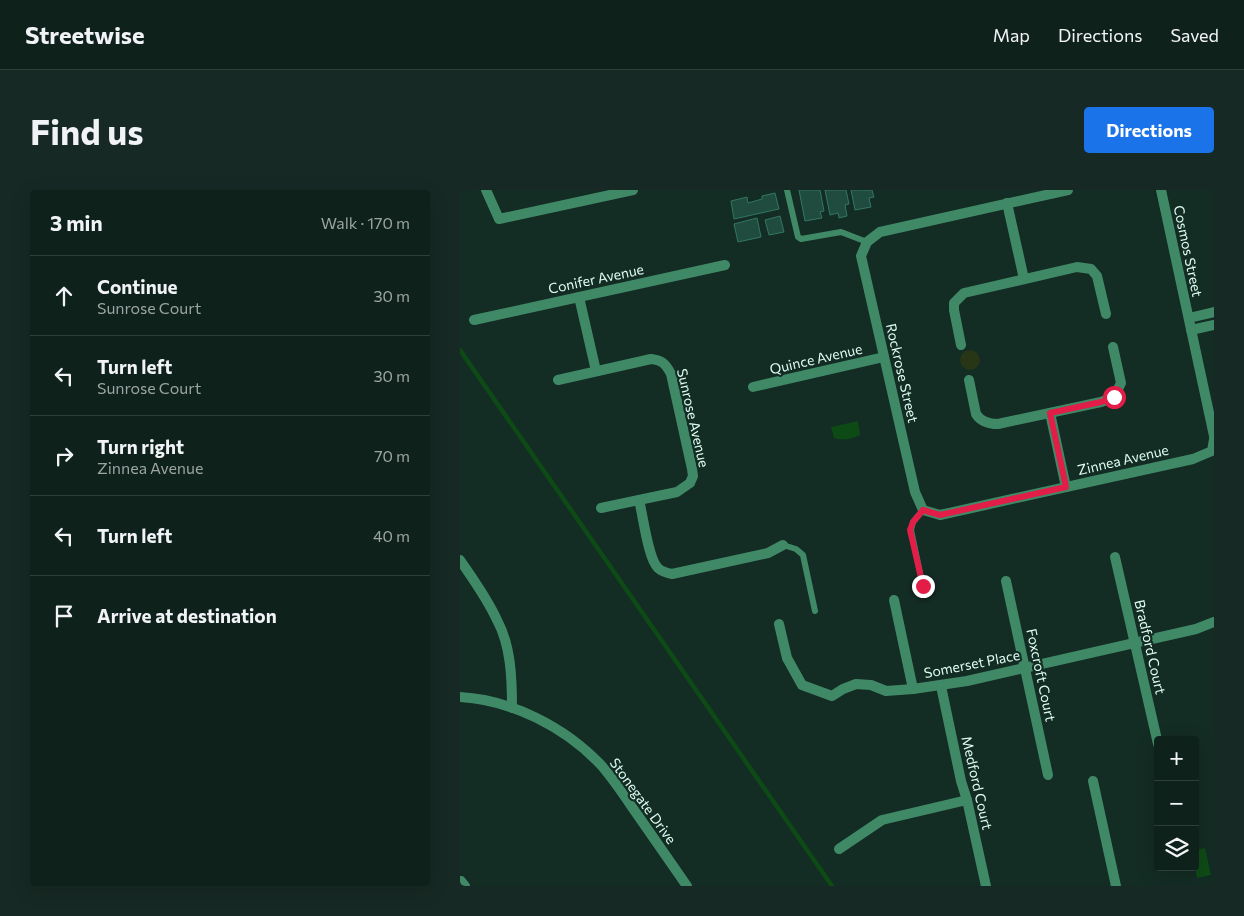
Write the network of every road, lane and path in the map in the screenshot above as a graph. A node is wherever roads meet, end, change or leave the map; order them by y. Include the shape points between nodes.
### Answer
1 (486, 190) edge
2 (632, 190) edge
3 (787, 190) edge
4 (1068, 190) edge
5 (1160, 190) edge
6 (1007, 203) junction
7 (867, 242) junction
8 (725, 265) dead end
9 (1024, 279) junction
10 (579, 297) junction
11 (1214, 312) edge
12 (1106, 314) dead end
13 (1189, 318) junction
14 (474, 320) dead end
15 (1214, 325) edge
16 (1191, 330) junction
17 (961, 345) dead end
18 (1113, 346) dead end
19 (884, 357) junction
20 (596, 372) junction
21 (558, 380) dead end
22 (969, 380) dead end
23 (753, 387) dead end
24 (1050, 413) junction
25 (1213, 444) edge
26 (1066, 487) junction
27 (639, 500) junction
28 (601, 508) dead end
29 (923, 510) junction
30 (783, 545) joint
31 (1115, 557) dead end
32 (460, 560) edge
33 (1006, 581) dead end
34 (923, 586) dead end
35 (894, 600) dead end
36 (816, 611) dead end
37 (1214, 622) edge
38 (779, 624) dead end
39 (1135, 644) junction
40 (1025, 668) junction
41 (941, 686) junction
42 (913, 689) junction
43 (460, 697) edge
44 (512, 708) junction
45 (1156, 736) edge
46 (1048, 775) dead end
47 (1093, 781) dead end
48 (967, 800) junction
49 (839, 849) dead end
50 (686, 886) edge
51 (986, 886) edge
52 (1116, 886) edge

1 - 2 street via 499,219
3 - 7 lane via 801,239 841,232
4 - 6 street
5 - 13 street, Cosmos Street
6 - 7 street via 880,232
6 - 9 street
7 - 19 street, Rockrose Street via 861,256
8 - 10 street, Conifer Avenue
9 - 12 street via 1077,267 1091,269 1097,276
9 - 17 street via 972,290 957,299 954,310
10 - 14 street, Conifer Avenue
10 - 20 street
11 - 13 street
13 - 16 street, Cosmos Street
15 - 16 street
16 - 25 street, Cosmos Street
18 - 24 street via 1121,383 1114,397
19 - 23 street, Quince Avenue
19 - 29 street, Rockrose Street via 915,492
20 - 21 street
20 - 27 street, Sunrose Avenue via 651,358 660,360 671,374 692,476 690,483 677,492
22 - 24 street via 976,414 983,421 998,424
24 - 26 street
25 - 26 street, Zinnea Avenue via 1193,459
26 - 29 street, Zinnea Avenue via 940,515
27 - 28 street, Sunrose Avenue
27 - 30 street via 652,556 663,572 672,574 768,553
29 - 34 lane via 910,530
30 - 36 lane via 796,549 802,555
31 - 39 street, Bradford Court
32 - 44 street via 498,621 508,651
33 - 40 street, Foxcroft Court
35 - 42 street
37 - 39 street, Somerset Place
38 - 42 street, Somerset Place via 787,658 802,685 832,696 856,684 886,691
39 - 40 street, Somerset Place
39 - 45 street, Bradford Court
40 - 41 street, Somerset Place
40 - 46 street, Foxcroft Court
41 - 42 street, Somerset Place
41 - 48 street, Medford Court
43 - 44 street, Stonegate Drive
44 - 50 street, Stonegate Drive via 568,736 601,765
47 - 52 street
48 - 49 street via 882,820
48 - 51 street, Medford Court

